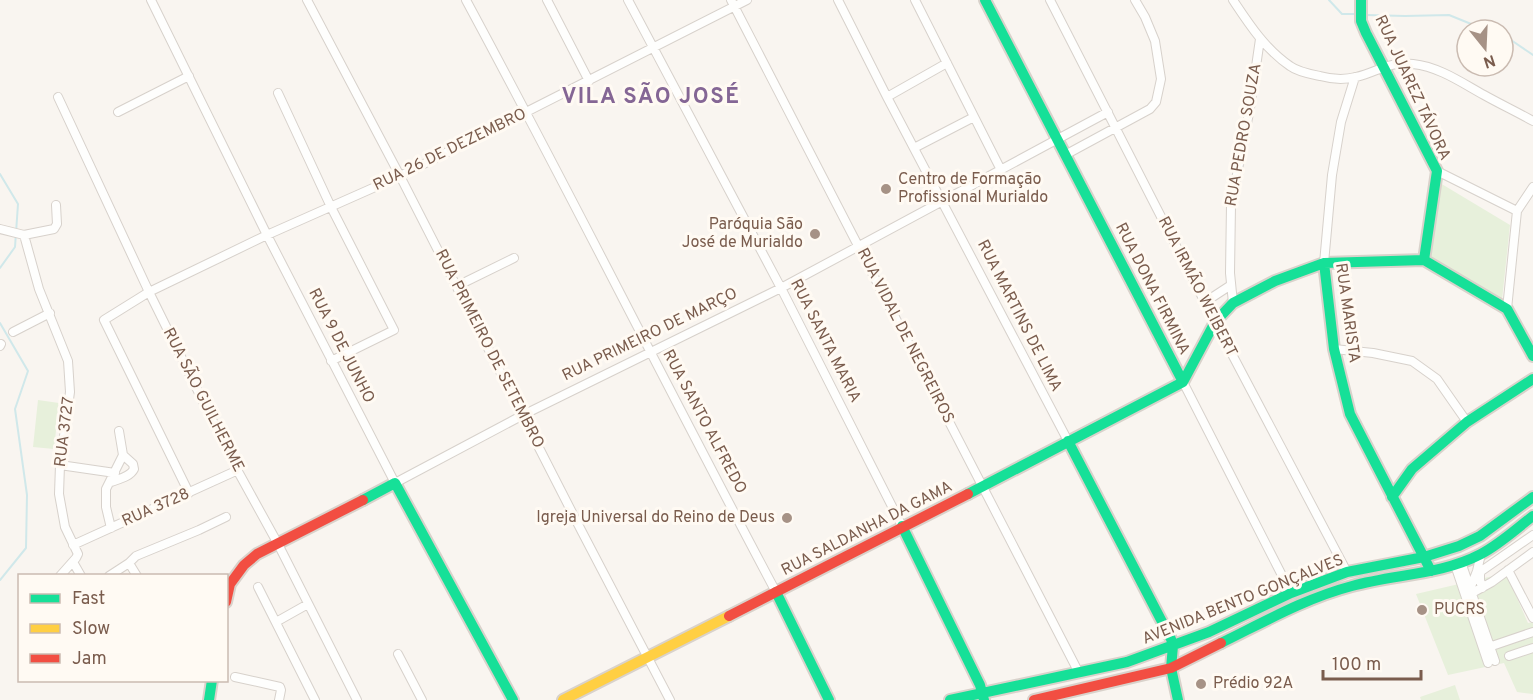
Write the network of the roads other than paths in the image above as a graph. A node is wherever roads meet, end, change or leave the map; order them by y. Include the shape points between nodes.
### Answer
1 (151, 0) edge
2 (307, 0) edge
3 (466, 0) edge
4 (547, 0) edge
5 (628, 0) edge
6 (747, 0) edge
7 (838, 0) edge
8 (915, 0) edge
9 (985, 0) edge
10 (1050, 0) edge
11 (1136, 0) edge
12 (1233, 0) edge
13 (1361, 0) edge
14 (733, 3) edge
15 (1260, 39) junction
16 (653, 49) junction
17 (947, 63) junction
18 (1384, 66) junction
19 (189, 76) junction
20 (1355, 78) junction
21 (589, 81) junction
22 (278, 93) dead end
23 (887, 96) junction
24 (58, 97) dead end
25 (118, 112) dead end
26 (526, 112) junction
27 (1108, 112) junction
28 (974, 117) junction
29 (1533, 121) edge
30 (1115, 128) junction
31 (1057, 140) junction
32 (914, 148) junction
33 (1065, 155) junction
34 (1001, 170) junction
35 (1437, 171) junction
36 (400, 176) junction
37 (1533, 187) edge
38 (942, 201) junction
39 (56, 205) dead end
40 (331, 207) junction
41 (1517, 211) junction
42 (0, 229) edge
43 (24, 235) junction
44 (267, 235) junction
45 (859, 245) junction
46 (514, 258) dead end
47 (1424, 260) junction
48 (1324, 263) junction
49 (1231, 285) junction
50 (457, 286) junction
51 (781, 288) junction
52 (149, 292) junction
53 (1205, 302) junction
54 (1233, 303) junction
55 (1507, 309) junction
56 (50, 314) junction
57 (1215, 322) junction
58 (13, 332) dead end
59 (1334, 349) junction
60 (650, 352) junction
61 (1533, 356) edge
62 (332, 361) junction
63 (1533, 379) edge
64 (1183, 382) junction
65 (523, 415) junction
66 (1467, 422) junction
67 (119, 431) dead end
68 (1068, 441) junction
69 (123, 455) junction
70 (60, 465) junction
71 (238, 471) junction
72 (115, 472) junction
73 (111, 482) junction
74 (395, 483) junction
75 (982, 487) junction
76 (189, 493) junction
77 (1533, 497) edge
78 (1392, 498) junction
79 (1533, 516) edge
80 (226, 517) dead end
81 (902, 526) junction
82 (111, 528) junction
83 (1533, 535) edge
84 (278, 544) junction
85 (75, 548) junction
86 (1533, 552) edge
87 (1480, 554) junction
88 (1424, 557) junction
89 (73, 562) junction
90 (129, 563) junction
91 (1458, 563) junction
92 (1508, 570) junction
93 (1431, 571) junction
94 (1347, 572) junction
95 (62, 574) edge
96 (80, 574) edge
97 (112, 574) edge
98 (136, 574) edge
99 (228, 584) edge
100 (258, 587) dead end
101 (1468, 588) junction
102 (1482, 588) junction
103 (776, 592) junction
104 (1291, 593) junction
105 (308, 604) junction
106 (1533, 618) edge
107 (276, 622) junction
108 (1533, 632) edge
109 (1173, 646) junction
110 (1487, 647) junction
111 (1533, 648) edge
112 (398, 654) dead end
113 (1509, 656) dead end
114 (648, 657) junction
115 (1492, 662) dead end
116 (1171, 668) junction
117 (1079, 673) junction
118 (235, 677) dead end
119 (212, 682) edge
120 (984, 697) edge
121 (209, 700) edge
122 (279, 700) edge
123 (315, 700) edge
124 (357, 700) edge
125 (422, 700) edge
126 (513, 700) edge
127 (562, 700) edge
128 (670, 700) edge
129 (829, 700) edge
130 (951, 700) edge
131 (1034, 700) edge
132 (1178, 700) edge

1 - 19 street, RUA 9 DE JUNHO
2 - 36 street, RUA PRIMEIRO DE SETEMBRO
3 - 26 street, RUA SANTO ALFREDO
4 - 21 street
5 - 16 street, RUA SANTA MARIA
6 - 14 street, RUA 26 DE DEZEMBRO
7 - 23 street, RUA MARTINS DE LIMA
8 - 17 street
9 - 31 street, RUA DONA FIRMINA
10 - 27 street, RUA IRMÃO WEIBERT
11 - 30 street via 1155,41 1161,79 1156,102 1150,109
12 - 15 street
13 - 18 street, RUA JUAREZ TÁVORA via 1361,21
14 - 16 street, RUA 26 DE DEZEMBRO
14 - 45 street, RUA VIDAL DE NEGREIROS
15 - 20 street via 1290,66 1306,73 1332,79
15 - 49 street, RUA PEDRO SOUZA via 1231,205
16 - 21 street, RUA 26 DE DEZEMBRO
16 - 51 street, RUA SANTA MARIA
17 - 23 street
17 - 28 street
18 - 20 street
18 - 29 street via 1428,67
18 - 35 street, RUA JUAREZ TÁVORA
19 - 25 street
19 - 44 street, RUA 9 DE JUNHO
20 - 48 street, RUA MARISTA via 1341,122 1332,175
21 - 26 street, RUA 26 DE DEZEMBRO
22 - 40 street
23 - 32 street, RUA MARTINS DE LIMA
24 - 52 street, RUA SÃO GUILHERME
26 - 36 street, RUA 26 DE DEZEMBRO
26 - 60 street, RUA SANTO ALFREDO
27 - 30 street, RUA IRMÃO WEIBERT
27 - 31 street, RUA PRIMEIRO DE MARÇO
28 - 32 street
28 - 34 street
30 - 33 street
30 - 53 street, RUA IRMÃO WEIBERT
31 - 33 street, RUA DONA FIRMINA
31 - 34 street, RUA PRIMEIRO DE MARÇO
32 - 38 street, RUA MARTINS DE LIMA
33 - 64 street, RUA DONA FIRMINA
34 - 38 street, RUA PRIMEIRO DE MARÇO
35 - 41 street
35 - 47 street, RUA JUAREZ TÁVORA
36 - 40 street, RUA 26 DE DEZEMBRO
36 - 50 street, RUA PRIMEIRO DE SETEMBRO
37 - 41 street
38 - 45 street, RUA PRIMEIRO DE MARÇO
38 - 68 street, RUA MARTINS DE LIMA
39 - 43 street via 54,229
40 - 44 street, RUA 26 DE DEZEMBRO
40 - 62 street via 394,330
41 - 55 street
42 - 43 street
43 - 56 street, RUA 3727
44 - 52 street, RUA 26 DE DEZEMBRO
44 - 62 street, RUA 9 DE JUNHO
45 - 51 street, RUA PRIMEIRO DE MARÇO
45 - 75 street, RUA VIDAL DE NEGREIROS
46 - 50 street
47 - 48 street
47 - 55 street
48 - 54 street via 1275,281
48 - 59 street, RUA MARISTA
49 - 53 street
49 - 54 street, RUA PEDRO SOUZA
50 - 65 street, RUA PRIMEIRO DE SETEMBRO
51 - 60 street, RUA PRIMEIRO DE MARÇO
51 - 81 street, RUA SANTA MARIA
52 - 71 street, RUA SÃO GUILHERME
52 - 76 street, RUA 26 DE DEZEMBRO via 104,320
53 - 57 street, RUA IRMÃO WEIBERT
54 - 57 street
55 - 61 street
56 - 58 street
56 - 70 street, RUA 3727 via 68,361 70,392
57 - 64 street
57 - 94 street, RUA IRMÃO WEIBERT
59 - 66 street via 1412,361 1437,379
59 - 78 street, RUA MARISTA via 1350,414
60 - 65 street, RUA PRIMEIRO DE MARÇO
60 - 103 street, RUA SANTO ALFREDO
62 - 74 street, RUA 9 DE JUNHO
63 - 66 street
64 - 68 street, RUA SALDANHA DA GAMA
64 - 104 street, RUA DONA FIRMINA
65 - 74 street, RUA PRIMEIRO DE MARÇO
65 - 114 street, RUA PRIMEIRO DE SETEMBRO
66 - 78 street via 1412,469
67 - 69 street
68 - 75 street, RUA SALDANHA DA GAMA
68 - 109 street, RUA MARTINS DE LIMA
69 - 72 street
69 - 73 street via 134,469
70 - 72 street
70 - 85 street, RUA 3727 via 64,527
71 - 76 street, RUA 3728
71 - 84 street, RUA SÃO GUILHERME
72 - 73 street
73 - 82 street via 106,489 106,507
74 - 84 street, RUA PRIMEIRO DE MARÇO
74 - 126 street, RUA 9 DE JUNHO
75 - 81 street, RUA SALDANHA DA GAMA
75 - 117 street, RUA VIDAL DE NEGREIROS
76 - 82 street, RUA 3728
77 - 88 street, AVENIDA BENTO GONÇALVES via 1480,536
78 - 88 street, RUA MARISTA
79 - 87 street, AVENIDA BENTO GONÇALVES
80 - 90 street via 136,555
81 - 103 street, RUA SALDANHA DA GAMA
81 - 120 street, RUA SANTA MARIA
82 - 85 street, RUA 3728
83 - 102 street via 1480,572
84 - 99 street, RUA PRIMEIRO DE MARÇO via 257,554
84 - 105 street, RUA SÃO GUILHERME
85 - 89 street via 78,554
86 - 92 street
87 - 91 street, AVENIDA BENTO GONÇALVES
87 - 101 street
88 - 93 street, RUA MARISTA
88 - 94 street, AVENIDA BENTO GONÇALVES
89 - 95 street
89 - 96 street
90 - 97 street
90 - 98 street
91 - 93 street, AVENIDA BENTO GONÇALVES
91 - 101 street
92 - 102 street
92 - 106 street
93 - 116 street, AVENIDA BENTO GONÇALVES via 1352,586 1301,604
94 - 104 street, AVENIDA BENTO GONÇALVES
100 - 107 street
101 - 102 street
101 - 110 street
101 - 110 street
103 - 114 street, RUA SALDANHA DA GAMA
103 - 129 street, RUA SANTO ALFREDO
104 - 109 street, AVENIDA BENTO GONÇALVES
105 - 107 street
105 - 124 street, RUA SÃO GUILHERME
107 - 123 street
108 - 110 street
109 - 116 street
109 - 117 street, AVENIDA BENTO GONÇALVES
110 - 115 street
111 - 113 street
112 - 125 street
114 - 127 street, RUA SALDANHA DA GAMA
114 - 128 street, RUA PRIMEIRO DE SETEMBRO
116 - 131 street, AVENIDA BENTO GONÇALVES
116 - 132 street
117 - 120 street, AVENIDA BENTO GONÇALVES
118 - 122 street via 280,687
119 - 121 street
120 - 130 street, AVENIDA BENTO GONÇALVES

